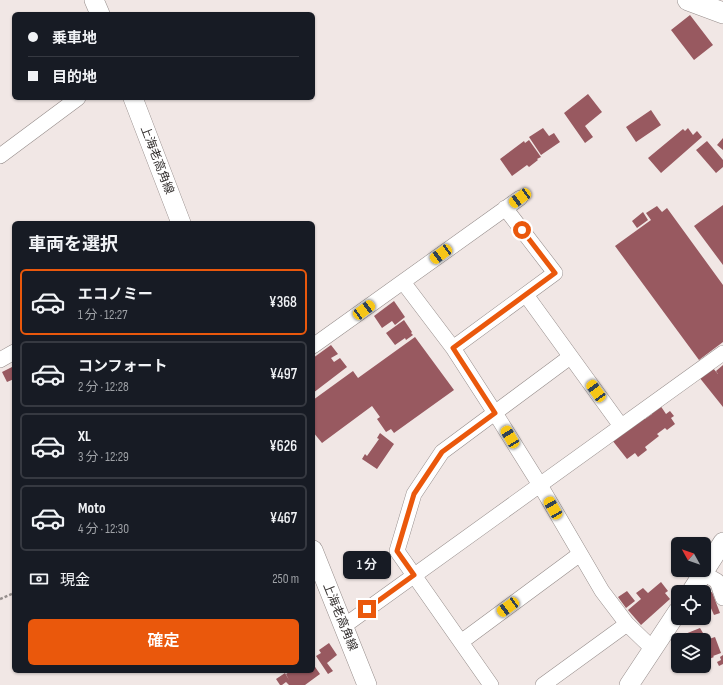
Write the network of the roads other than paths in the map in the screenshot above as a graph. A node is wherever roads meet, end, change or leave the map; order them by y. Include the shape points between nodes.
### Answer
1 (94, 0) edge
2 (688, 0) edge
3 (99, 12) edge
4 (723, 13) edge
5 (75, 100) edge
6 (134, 100) edge
7 (0, 156) edge
8 (520, 198) dead end
9 (505, 208) junction
10 (180, 221) edge
11 (403, 282) junction
12 (526, 295) junction
13 (315, 345) edge
14 (453, 348) junction
15 (12, 353) edge
16 (723, 353) edge
17 (570, 357) junction
18 (0, 360) edge
19 (495, 413) junction
20 (621, 426) junction
21 (540, 485) junction
22 (723, 542) edge
23 (580, 554) junction
24 (315, 555) edge
25 (711, 561) edge
26 (414, 575) junction
27 (710, 577) edge
28 (723, 598) edge
29 (671, 621) edge
30 (627, 624) junction
31 (344, 626) junction
32 (461, 642) junction
33 (653, 648) junction
34 (367, 685) edge
35 (491, 685) edge
36 (543, 685) edge
37 (629, 685) edge

1 - 3 main road
2 - 4 highway
5 - 7 street
6 - 10 main road, 上海老高角線
8 - 9 street
9 - 11 street
9 - 12 street via 555,273
11 - 13 street
11 - 14 street
12 - 14 street
12 - 17 street
14 - 19 street
15 - 18 street
16 - 20 street
17 - 19 street
17 - 20 street
19 - 21 street
19 - 26 street via 442,452 414,494 397,551
20 - 21 street
21 - 23 street
21 - 26 street
22 - 25 main road
23 - 30 street via 602,591
23 - 32 street
24 - 31 main road, 上海老高角線
26 - 31 street
26 - 32 street
27 - 28 street via 717,581
29 - 33 main road
30 - 33 street
30 - 36 street
31 - 34 main road, 上海老高角線
32 - 35 street
33 - 37 main road

